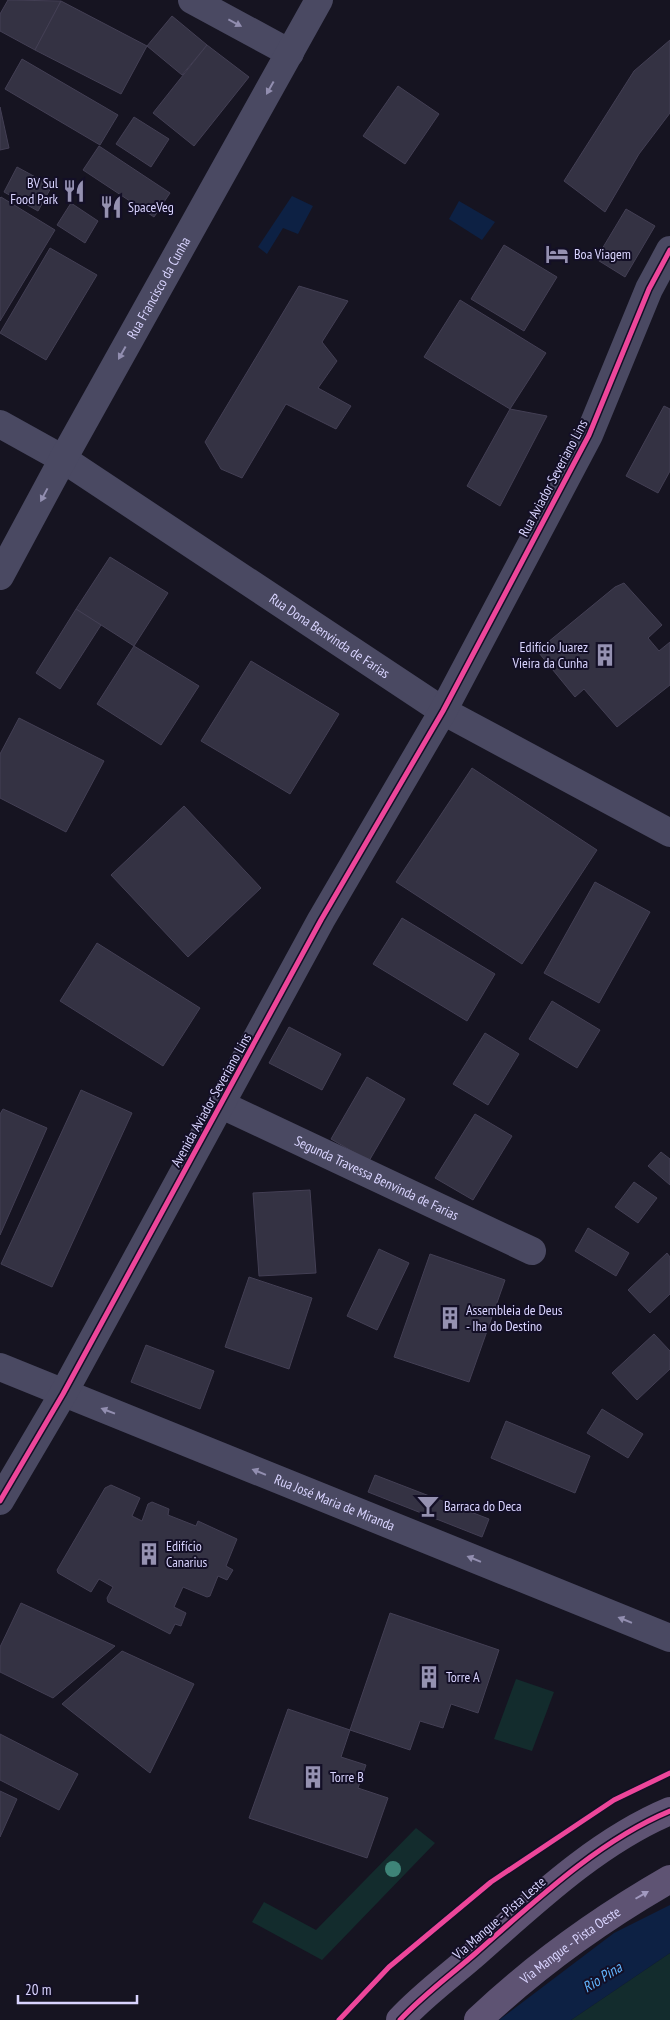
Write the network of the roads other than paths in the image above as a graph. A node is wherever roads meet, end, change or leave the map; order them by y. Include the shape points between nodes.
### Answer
1 (192, 0) edge
2 (319, 0) edge
3 (290, 53) junction
4 (670, 250) edge
5 (0, 424) edge
6 (63, 459) junction
7 (0, 576) edge
8 (443, 711) junction
9 (670, 833) edge
10 (222, 1105) junction
11 (532, 1251) dead end
12 (0, 1367) edge
13 (63, 1394) junction
14 (0, 1501) edge
15 (670, 1638) edge
16 (670, 1811) edge
17 (670, 1879) edge
18 (400, 2020) edge
19 (478, 2020) edge

1 -> 3 street
2 - 3 street, Rua Francisco da Cunha
3 -> 6 street, Rua Francisco da Cunha
4 - 8 street, Rua Aviador Severiano Lins via 649,289 589,435
5 - 6 street, Rua Dona Benvinda de Farias
6 -> 7 street, Rua Francisco da Cunha
6 - 8 street, Rua Dona Benvinda de Farias
8 - 9 street, Rua Dona Benvinda de Farias
8 - 10 street, Avenida Aviador Severiano Lins via 321,920
10 - 11 street, Segunda Travessa Benvinda de Farias
10 - 13 street, Avenida Aviador Severiano Lins
12 - 13 street, Rua José Maria de Miranda
13 - 14 street, Avenida Aviador Severiano Lins
15 -> 13 street, Rua José Maria de Miranda
16 - 18 main road, Via Mangue - Pista Leste via 586,1860
19 -> 17 main road, Via Mangue - Pista Oeste via 574,1942

